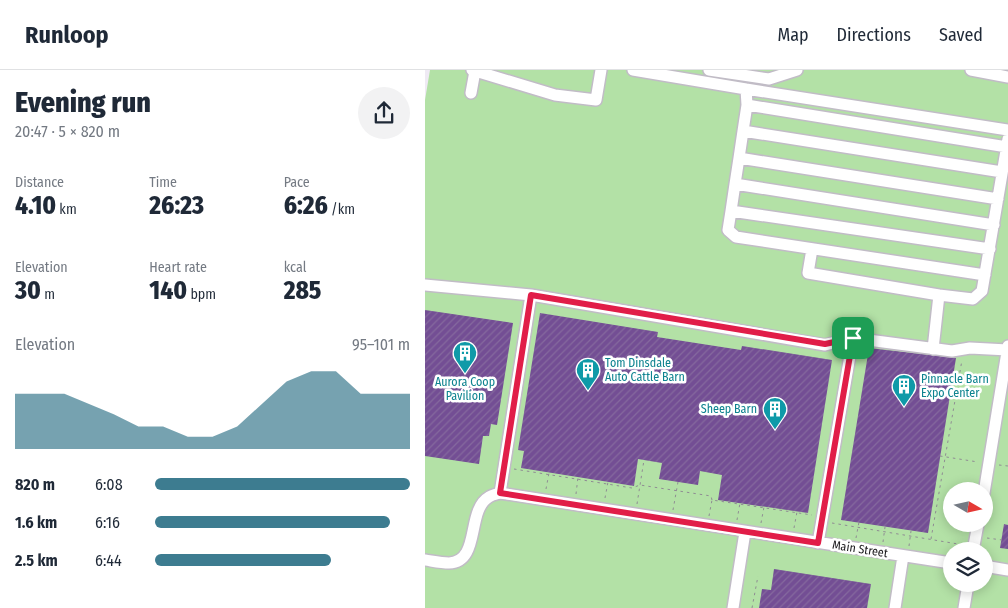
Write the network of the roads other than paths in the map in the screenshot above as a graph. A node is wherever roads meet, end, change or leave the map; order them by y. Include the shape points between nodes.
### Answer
1 (473, 70) edge
2 (601, 70) edge
3 (633, 70) edge
4 (709, 70) edge
5 (797, 70) edge
6 (971, 70) edge
7 (1008, 77) edge
8 (745, 89) junction
9 (471, 93) dead end
10 (747, 105) junction
11 (1008, 130) edge
12 (743, 131) junction
13 (1007, 143) edge
14 (739, 158) junction
15 (1002, 172) junction
16 (735, 184) junction
17 (998, 199) junction
18 (731, 211) junction
19 (994, 225) junction
20 (812, 249) junction
21 (990, 250) junction
22 (985, 275) junction
23 (425, 284) edge
24 (531, 295) junction
25 (939, 295) junction
26 (853, 338) junction
27 (1008, 346) edge
28 (933, 349) junction
29 (1008, 350) edge
30 (986, 482) edge
31 (500, 493) junction
32 (740, 531) junction
33 (818, 543) junction
34 (905, 556) junction
35 (425, 560) edge
36 (943, 562) edge
37 (993, 568) edge
38 (1008, 570) edge
39 (967, 592) edge
40 (733, 608) edge
41 (895, 608) edge
42 (964, 608) edge

1 - 2 street via 555,95 596,100
1 - 9 street
3 - 8 street
4 - 5 street via 769,78
6 - 7 street
8 - 10 street
8 - 11 street
10 - 12 street
10 - 13 street
12 - 14 street
12 - 15 street
13 - 15 street
14 - 16 street
14 - 17 street
15 - 17 street
16 - 18 street
16 - 19 street
17 - 19 street
18 - 20 street via 727,230 736,237
18 - 21 street
19 - 21 street
20 - 22 street
20 - 25 street via 808,272
21 - 22 street
22 - 25 street via 982,291 973,299
23 - 24 street
24 - 26 street via 825,344
24 - 31 street
25 - 28 street
26 - 28 street
26 - 33 street
27 - 29 street
28 - 29 street
29 - 30 street
31 - 32 street, Main Street
31 - 35 street via 488,497 480,507 463,557 449,563
32 - 33 street, Main Street
32 - 40 street
33 - 34 street, Main Street
34 - 36 street, Main Street
34 - 41 street
37 - 38 street
39 - 42 street

